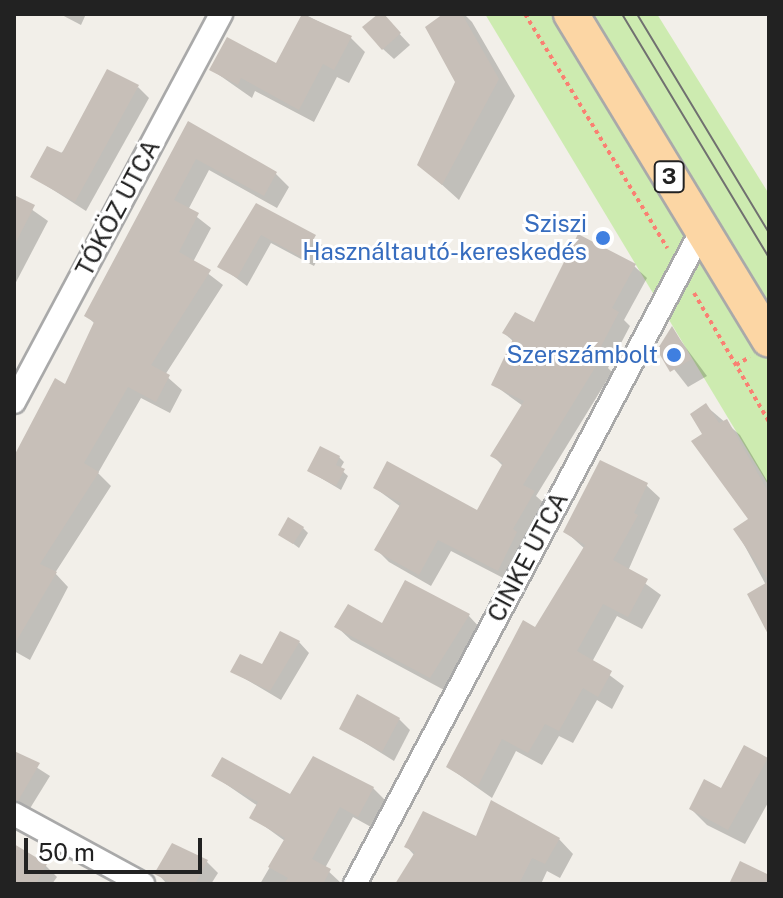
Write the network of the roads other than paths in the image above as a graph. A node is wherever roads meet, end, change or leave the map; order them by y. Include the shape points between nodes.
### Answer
1 (221, 14) edge
2 (571, 14) edge
3 (702, 230) junction
4 (769, 340) edge
5 (14, 402) edge
6 (14, 814) edge
7 (143, 884) edge
8 (355, 884) edge

1 - 5 street, TÓKÖZ UTCA
2 - 3 main road, 3
3 - 4 main road, 3
3 - 8 street, CINKE UTCA
6 - 7 street

